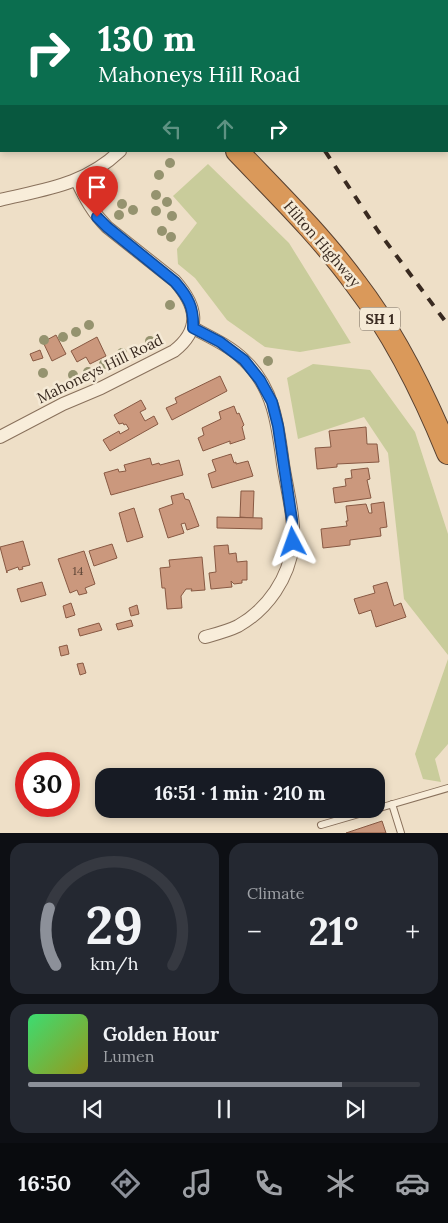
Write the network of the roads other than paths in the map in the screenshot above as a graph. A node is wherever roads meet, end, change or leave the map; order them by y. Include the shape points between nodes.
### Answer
1 (119, 152) edge
2 (239, 152) edge
3 (77, 181) junction
4 (0, 200) edge
5 (193, 328) junction
6 (0, 437) edge
7 (448, 453) edge
8 (205, 637) dead end
9 (448, 788) edge
10 (392, 804) junction
11 (321, 825) dead end
12 (401, 833) edge

1 - 3 street
2 - 7 highway, Hilton Highway / SH 1 via 357,284 407,364
3 - 4 street
3 - 5 street via 97,217 184,292 194,315
5 - 6 street, Mahoneys Hill Road via 174,352
5 - 8 street via 244,360 272,402 293,542 289,564 278,588 259,610 238,626
9 - 10 lane
10 - 11 lane
10 - 12 lane

